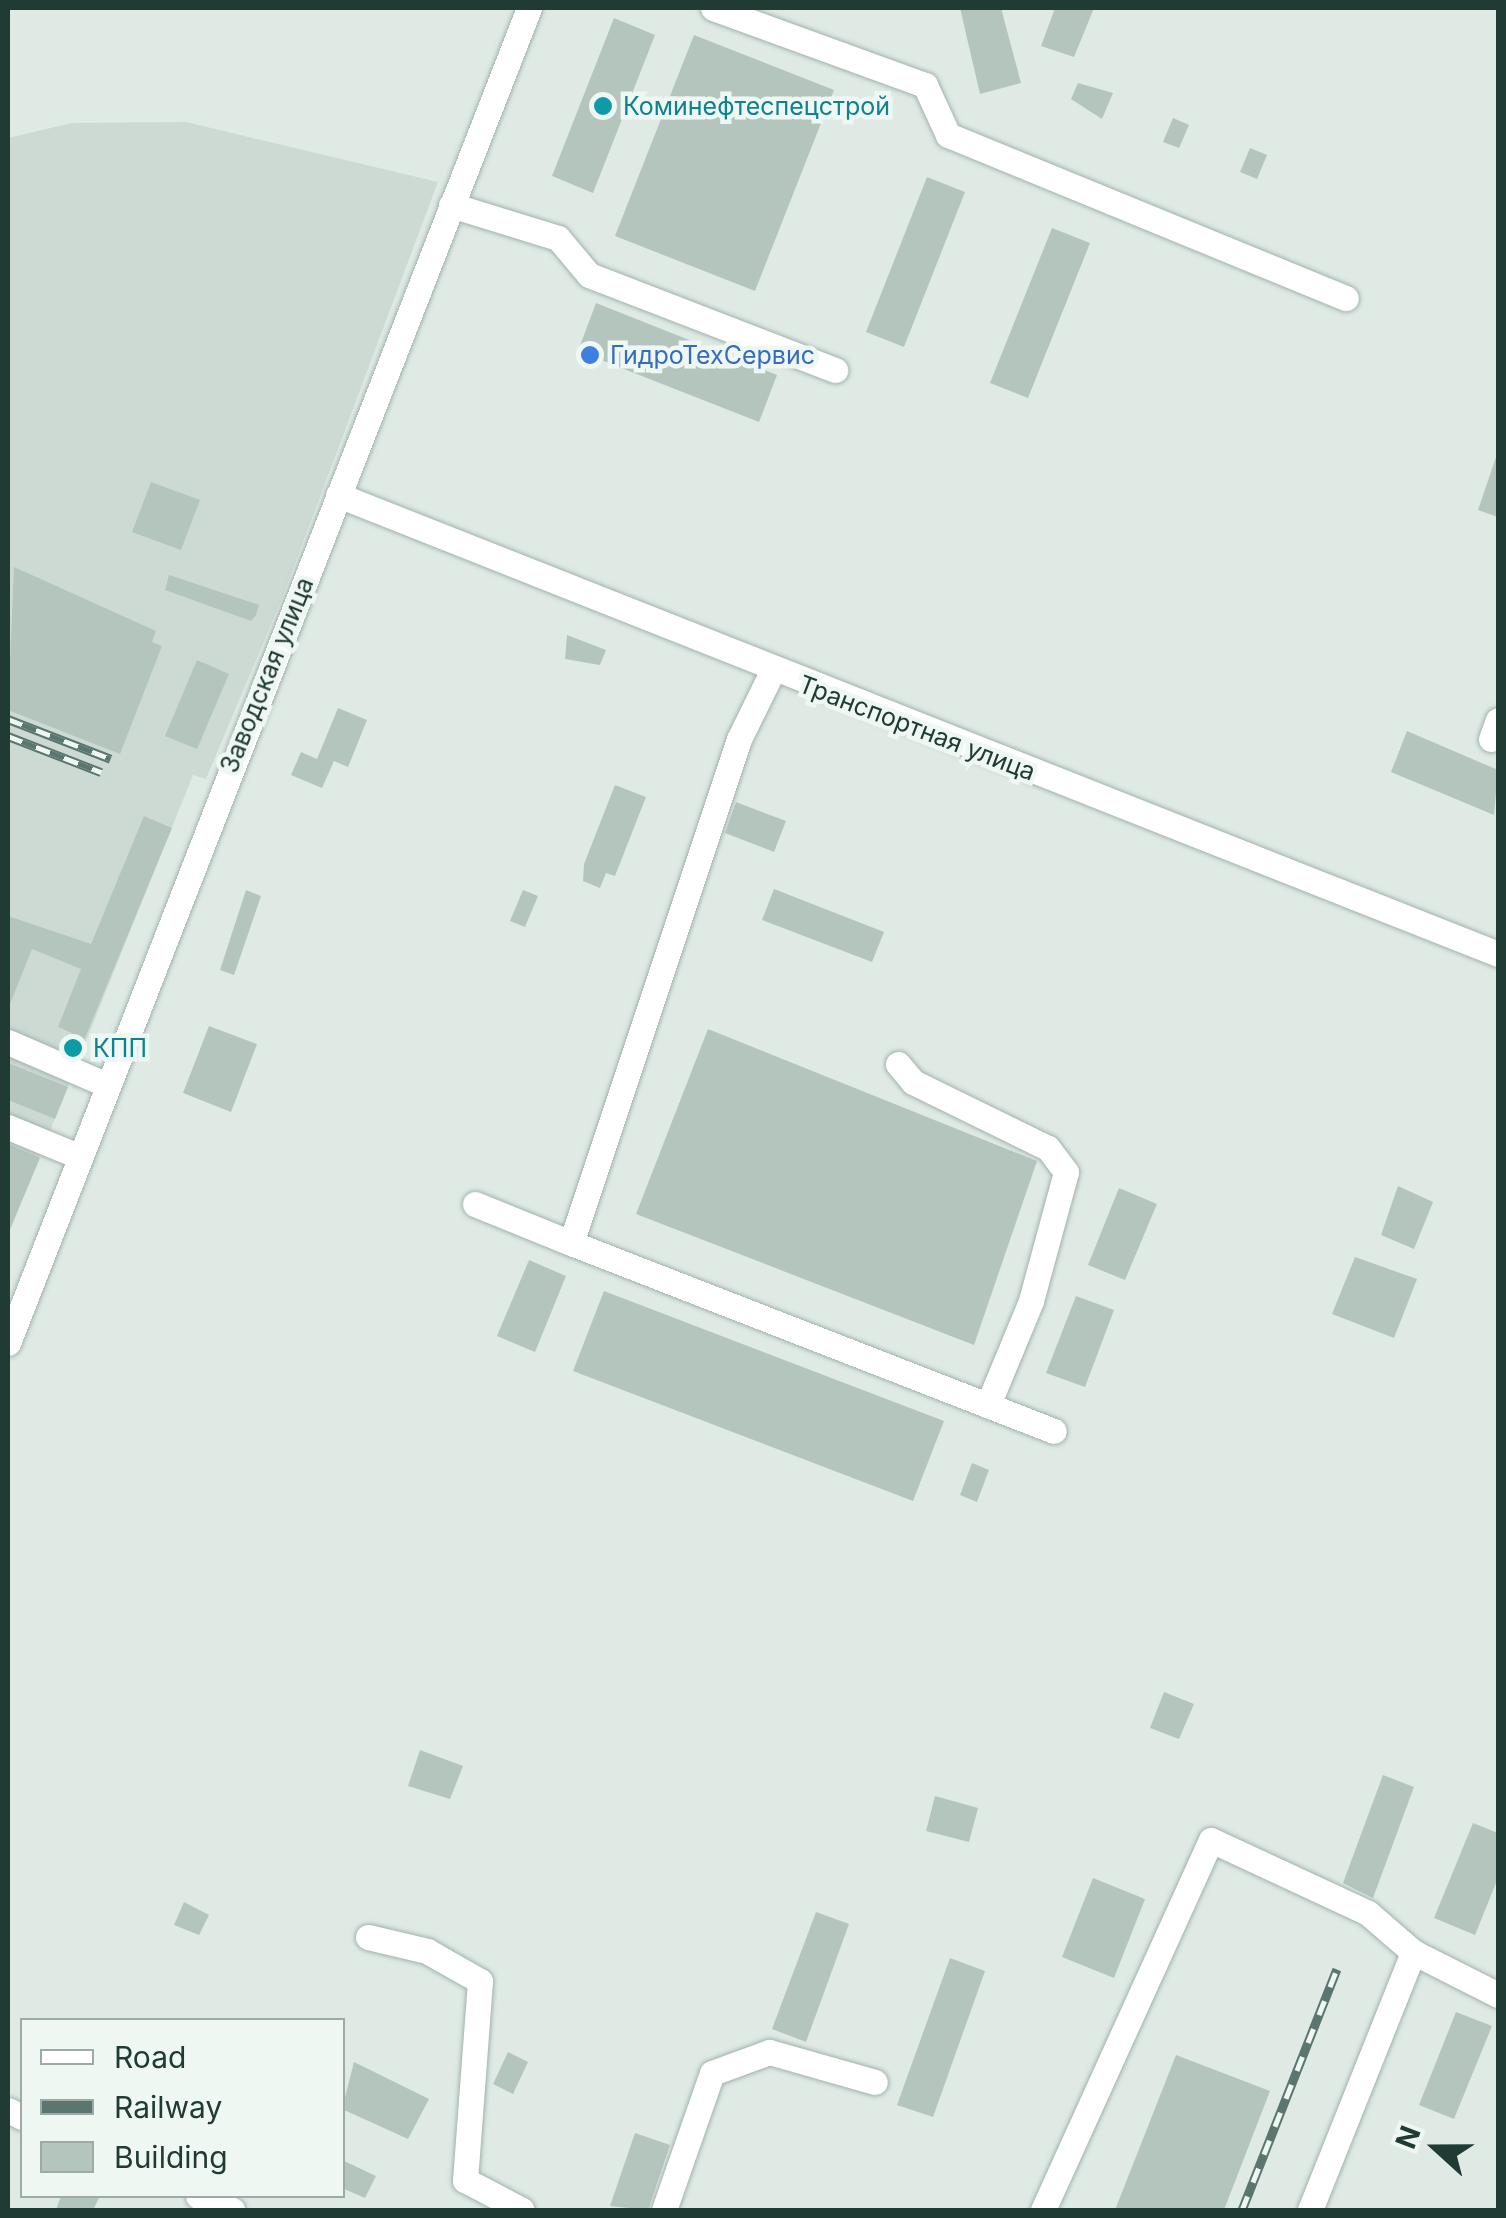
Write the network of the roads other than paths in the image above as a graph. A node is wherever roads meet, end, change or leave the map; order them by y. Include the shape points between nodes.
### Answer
1 (529, 8) edge
2 (713, 8) edge
3 (452, 205) junction
4 (1346, 298) dead end
5 (835, 370) dead end
6 (338, 495) junction
7 (772, 672) junction
8 (1498, 954) edge
9 (8, 1042) edge
10 (898, 1064) dead end
11 (106, 1084) junction
12 (8, 1128) edge
13 (76, 1155) junction
14 (475, 1204) dead end
15 (571, 1243) junction
16 (8, 1343) edge
17 (988, 1406) junction
18 (1054, 1432) dead end
19 (368, 1937) dead end
20 (1413, 1952) junction
21 (1498, 1995) edge
22 (875, 2082) dead end
23 (203, 2198) edge
24 (232, 2210) edge
25 (522, 2210) edge
26 (664, 2210) edge
27 (1043, 2210) edge
28 (1310, 2210) edge

1 - 3 street, Заводская улица
2 - 4 street via 925,85 948,135
3 - 5 street via 558,238 588,275
3 - 6 street, Заводская улица
6 - 7 street, Транспортная улица
6 - 11 street, Заводская улица
7 - 8 street, Транспортная улица
7 - 15 street via 739,738
9 - 11 street
10 - 17 street via 914,1082 1048,1148 1066,1172 1031,1300
11 - 13 street, Заводская улица
12 - 13 street
13 - 16 street, Заводская улица
14 - 15 street
15 - 17 street
17 - 18 street
19 - 25 street via 427,1950 480,1981 465,2180
20 - 21 street
20 - 27 street via 1368,1912 1211,1840
20 - 28 street
22 - 26 street via 769,2052 712,2073
23 - 24 street

